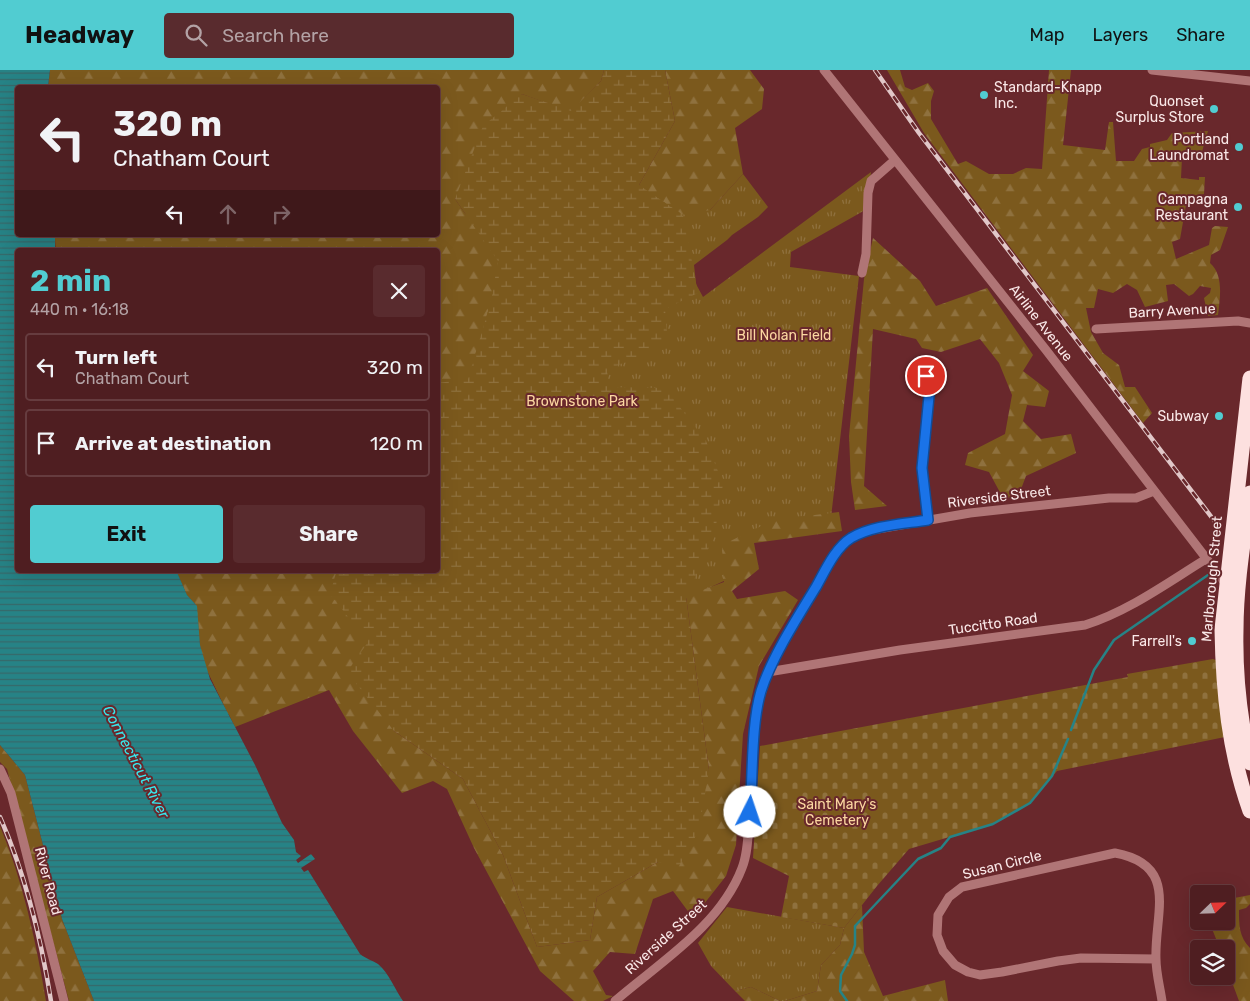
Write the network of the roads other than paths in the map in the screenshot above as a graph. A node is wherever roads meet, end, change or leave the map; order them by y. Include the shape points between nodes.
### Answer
1 (824, 70) edge
2 (1152, 70) edge
3 (1250, 81) edge
4 (895, 160) junction
5 (862, 273) dead end
6 (1250, 323) edge
7 (1096, 329) dead end
8 (926, 376) dead end
9 (1250, 378) edge
10 (1154, 492) junction
11 (1250, 493) edge
12 (928, 520) junction
13 (1206, 558) junction
14 (1232, 585) junction
15 (768, 672) junction
16 (1250, 763) edge
17 (0, 769) edge
18 (1250, 812) edge
19 (1156, 959) junction
20 (64, 1001) edge
21 (616, 1001) edge
22 (1162, 1001) edge

1 - 4 street, Airline Avenue
2 - 3 street
4 - 5 street via 871,181
4 - 10 street, Airline Avenue
6 - 7 street, Barry Avenue
8 - 12 street via 930,386 922,468
9 - 14 highway, Marlborough Street
10 - 12 street, Riverside Street via 1136,498 1109,498
10 - 13 street, Airline Avenue
11 - 14 highway, Marlborough Street
12 - 15 street, Riverside Street via 863,532 847,541 831,561
13 - 14 street, Airline Avenue
13 - 15 street, Tuccitto Road via 1108,618 1084,625
14 - 16 highway, Marlborough Street via 1236,666
14 - 18 highway, Marlborough Street via 1222,629 1223,668 1235,762
15 - 21 street, Riverside Street via 756,717 749,828 742,868 713,916
17 - 20 street, River Road via 11,793
19 - 19 street, Susan Circle via 1081,958 980,975 955,965 943,951 937,935 938,915 948,898 962,887 1115,853 1131,856 1144,864 1155,877 1161,898
19 - 22 street

